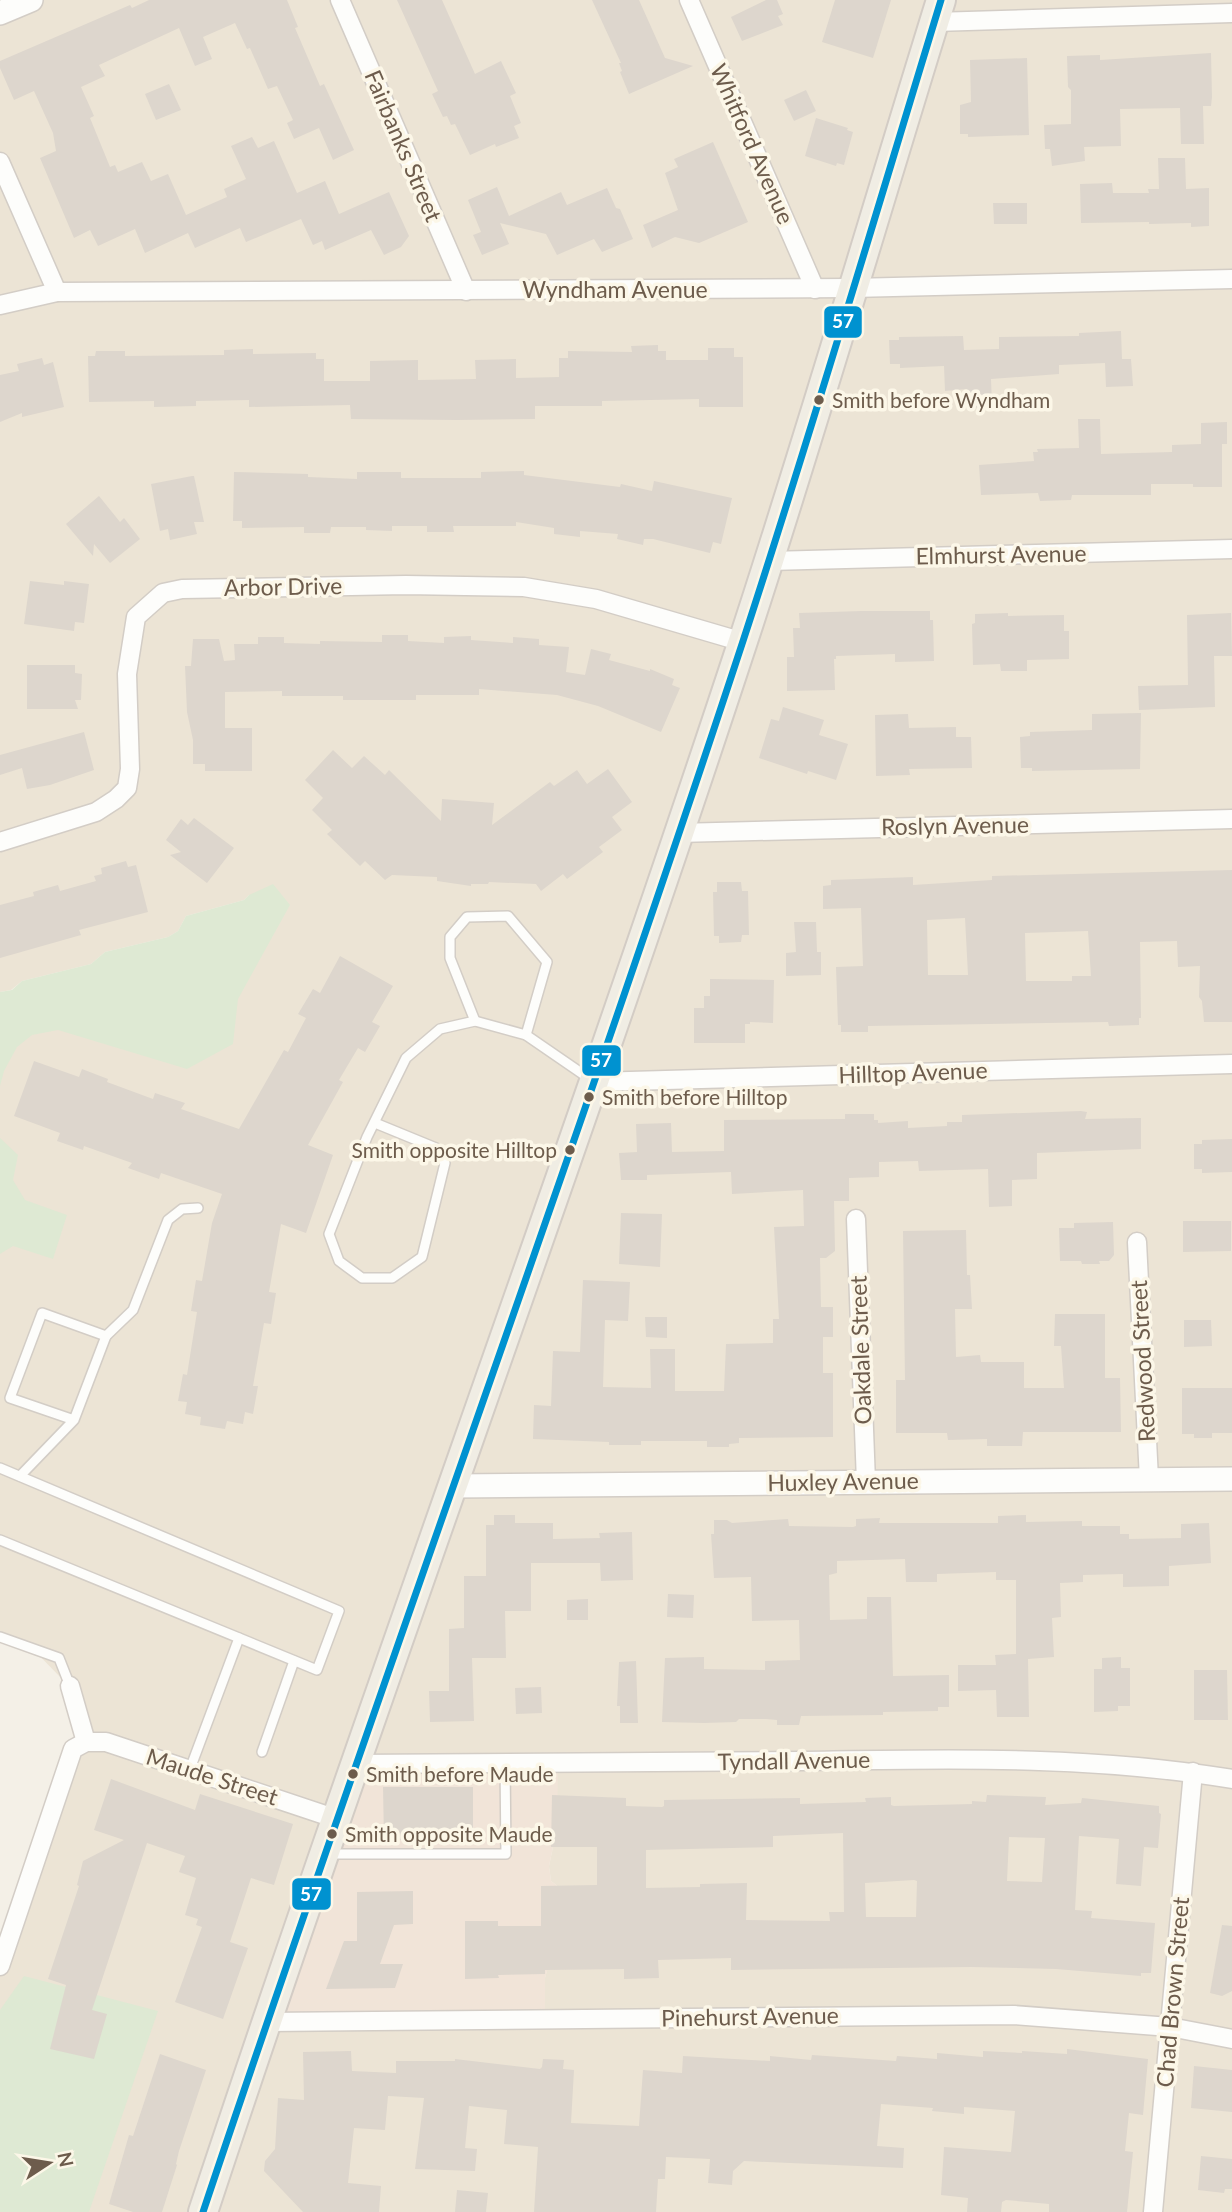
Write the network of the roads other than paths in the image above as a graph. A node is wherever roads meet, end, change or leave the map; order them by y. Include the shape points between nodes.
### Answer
1 (31, 0) edge
2 (340, 0) edge
3 (689, 0) edge
4 (937, 11) edge
5 (0, 13) edge
6 (1232, 13) edge
7 (0, 162) edge
8 (1232, 279) edge
9 (852, 288) junction
10 (815, 289) junction
11 (466, 291) junction
12 (57, 292) junction
13 (0, 305) edge
14 (1232, 549) edge
15 (769, 561) junction
16 (743, 642) junction
17 (1232, 820) edge
18 (678, 833) junction
19 (0, 842) edge
20 (475, 1021) junction
21 (526, 1035) junction
22 (1232, 1064) edge
23 (594, 1082) junction
24 (375, 1123) junction
25 (198, 1208) dead end
26 (856, 1219) dead end
27 (1137, 1242) dead end
28 (106, 1336) junction
29 (74, 1420) junction
30 (0, 1468) edge
31 (20, 1476) junction
32 (1149, 1479) junction
33 (1232, 1479) edge
34 (866, 1482) junction
35 (453, 1486) junction
36 (0, 1540) edge
37 (0, 1637) edge
38 (239, 1639) junction
39 (294, 1661) junction
40 (70, 1686) joint
41 (86, 1742) junction
42 (262, 1752) dead end
43 (505, 1763) junction
44 (356, 1764) junction
45 (190, 1769) junction
46 (1193, 1772) junction
47 (1232, 1779) edge
48 (337, 1819) junction
49 (325, 1854) junction
50 (0, 1966) edge
51 (266, 2022) junction
52 (1170, 2027) junction
53 (1232, 2039) edge
54 (204, 2212) edge
55 (1153, 2212) edge

1 - 5 street
2 - 11 street, Fairbanks Street
3 - 10 street, Whitford Avenue
4 - 6 street
4 - 9 main road
7 - 12 street
8 - 9 street, Wyndham Avenue
9 - 10 street, Wyndham Avenue
9 - 15 main road
10 - 11 street, Wyndham Avenue
11 - 12 street, Wyndham Avenue
12 - 13 street, Wyndham Avenue
14 - 15 street, Elmhurst Avenue
15 - 16 main road
16 - 18 main road
16 - 19 street, Arbor Drive via 596,599 524,587 406,585 163,593 136,617 127,674 127,788 96,812
17 - 18 street, Roslyn Avenue
18 - 23 main road
20 - 21 lane
20 - 21 lane via 450,958 450,937 467,917 508,916 548,962
20 - 24 lane via 440,1029 406,1058
21 - 23 lane
22 - 23 street, Hilltop Avenue
23 - 35 main road
24 - 24 lane via 329,1234 339,1262 362,1278 392,1278 422,1257 445,1163 436,1148
25 - 28 lane via 182,1209 168,1220 133,1310
26 - 34 street, Oakdale Street
27 - 32 street, Redwood Street
28 - 29 lane
28 - 29 lane via 41,1313 10,1398
29 - 31 lane
30 - 31 lane
31 - 39 lane via 340,1611 317,1671
32 - 33 street, Huxley Avenue
32 - 34 street, Huxley Avenue
34 - 35 street, Huxley Avenue
35 - 44 main road
36 - 38 lane
37 - 40 lane via 59,1658
38 - 39 lane
38 - 45 lane
39 - 42 lane
40 - 41 street
41 - 45 street, Maude Street via 106,1742
41 - 50 street via 73,1749
43 - 44 street, Tyndall Avenue
43 - 46 street, Tyndall Avenue via 961,1759
43 - 49 lane via 506,1854
44 - 48 main road
45 - 48 street, Maude Street
46 - 47 street, Tyndall Avenue
46 - 52 street, Chad Brown Street
48 - 49 main road
49 - 51 main road
51 - 52 street, Pinehurst Avenue via 1014,2015
51 - 54 main road
52 - 53 street, Pinehurst Avenue
52 - 55 street, Chad Brown Street

